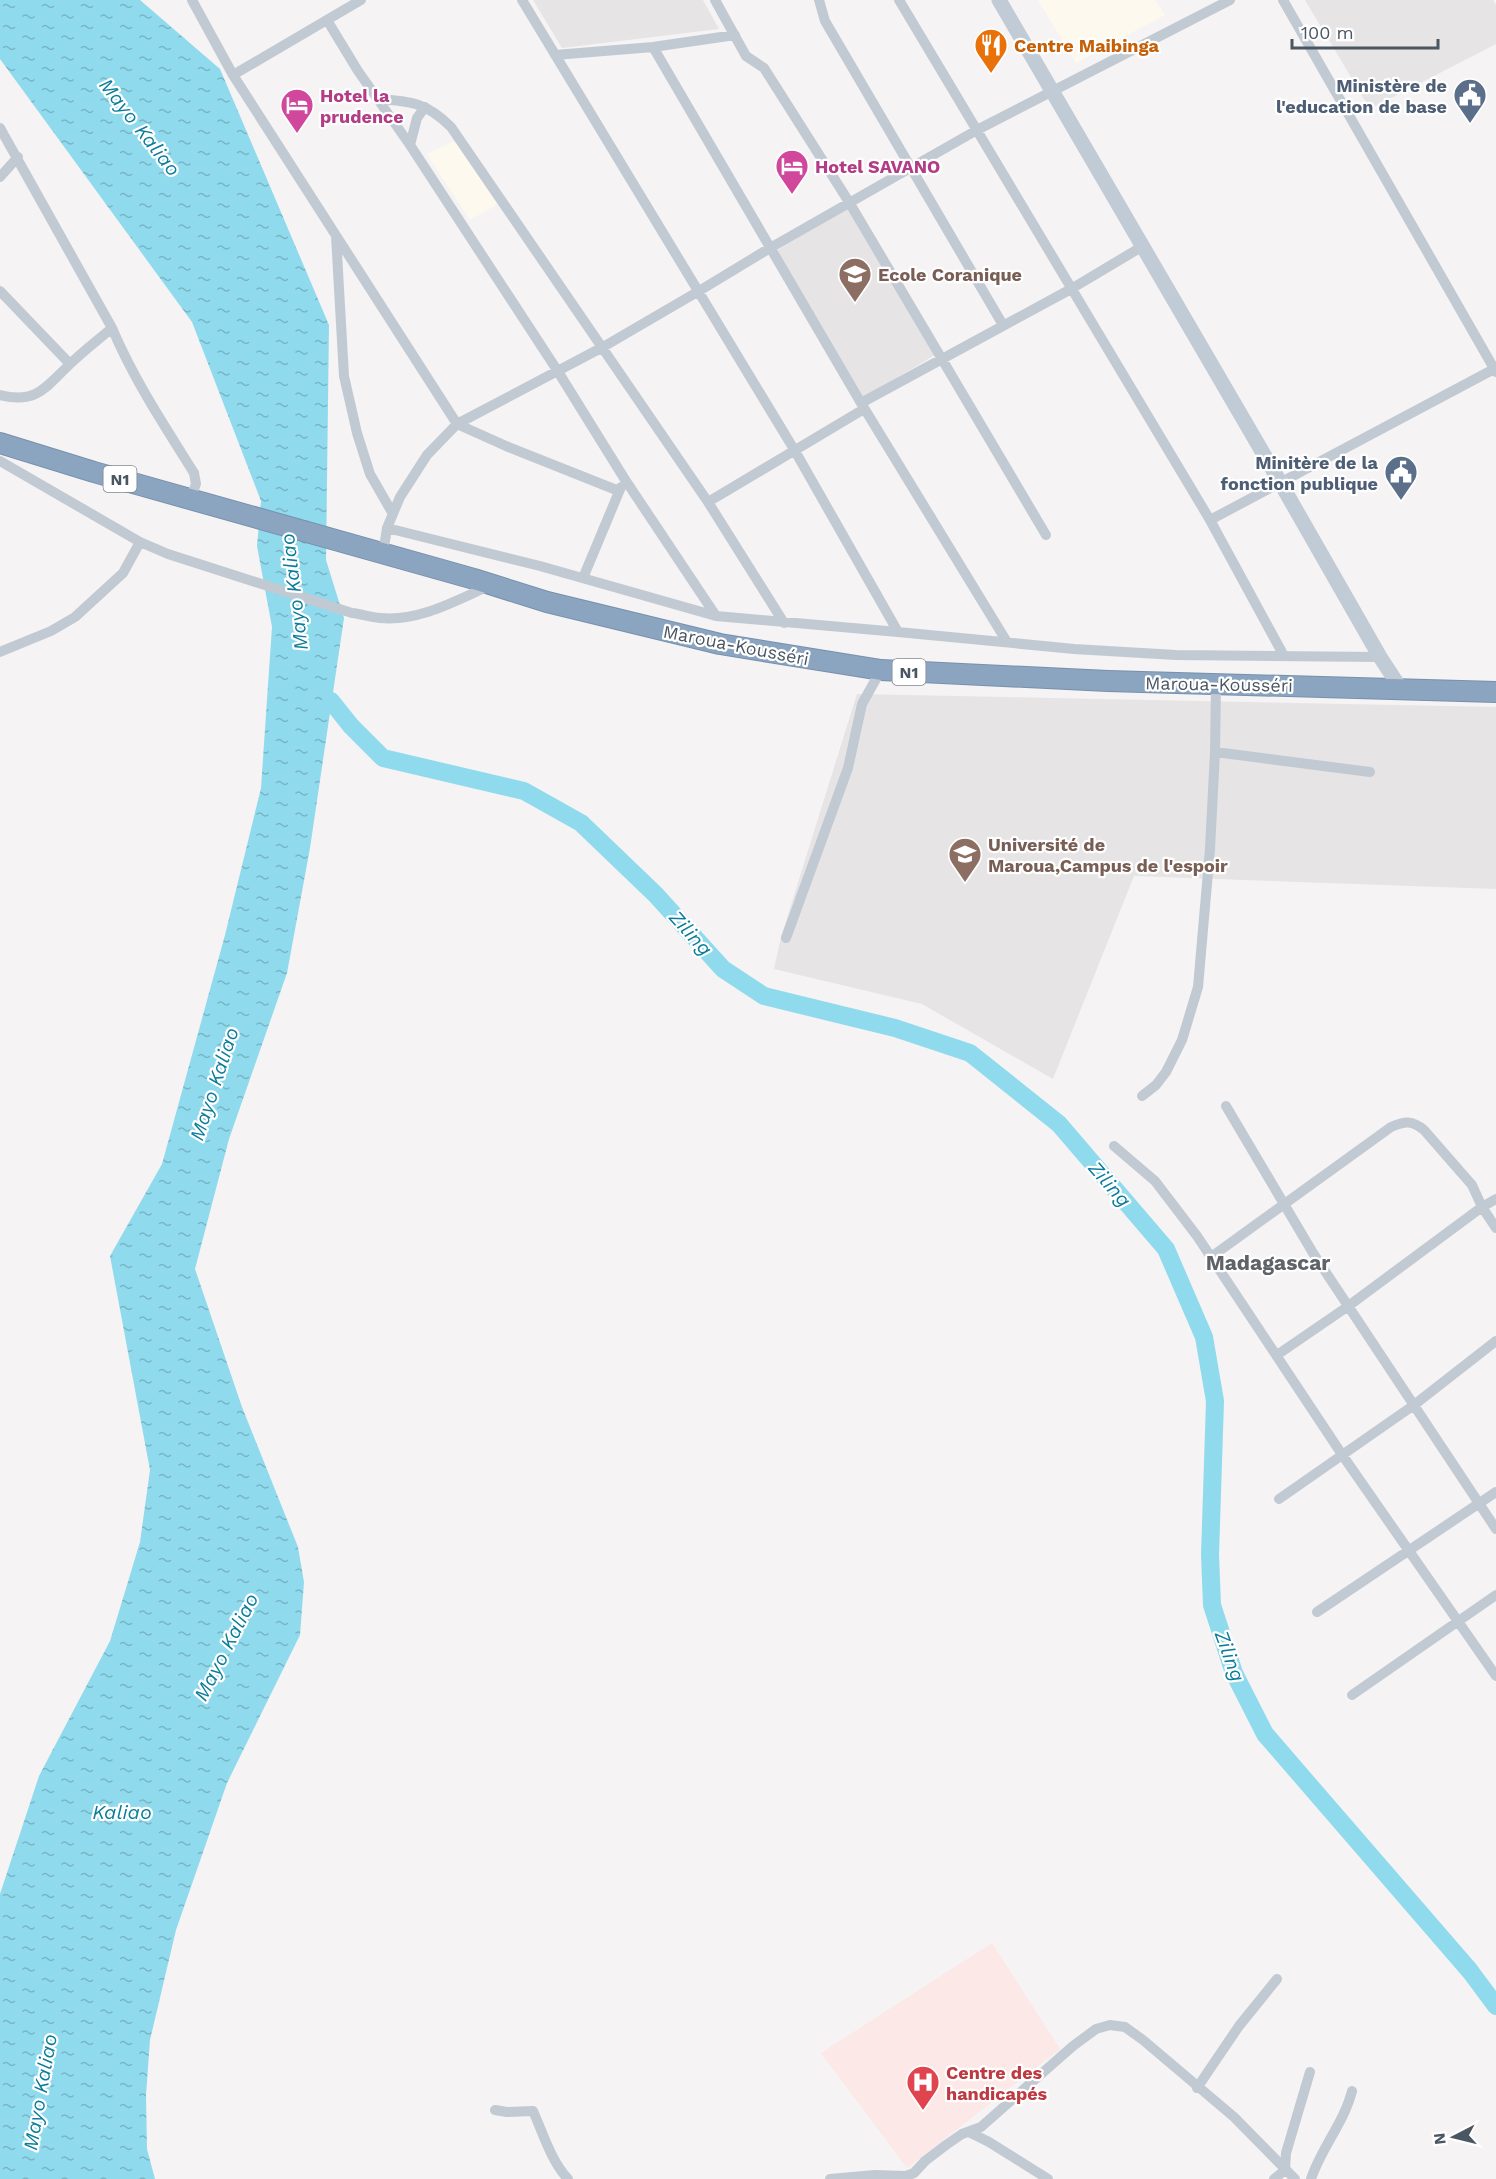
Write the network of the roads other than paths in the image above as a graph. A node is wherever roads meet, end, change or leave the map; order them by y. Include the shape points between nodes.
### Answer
1 (192, 0) edge
2 (361, 0) edge
3 (522, 0) edge
4 (715, 0) edge
5 (819, 0) edge
6 (899, 0) edge
7 (999, 0) edge
8 (1230, 0) edge
9 (1283, 0) edge
10 (327, 20) junction
11 (735, 35) junction
12 (653, 47) junction
13 (555, 55) junction
14 (233, 75) junction
15 (1052, 90) junction
16 (378, 99) junction
17 (425, 107) junction
18 (0, 128) edge
19 (976, 130) junction
20 (410, 145) junction
21 (18, 157) junction
22 (912, 166) junction
23 (0, 177) edge
24 (849, 202) junction
25 (336, 234) junction
26 (1143, 246) junction
27 (770, 248) junction
28 (1071, 289) junction
29 (0, 291) edge
30 (699, 291) junction
31 (1003, 326) junction
32 (112, 328) junction
33 (603, 347) junction
34 (942, 358) junction
35 (70, 364) junction
36 (557, 370) junction
37 (1495, 370) edge
38 (0, 395) edge
39 (863, 406) junction
40 (457, 424) junction
41 (0, 443) edge
42 (795, 451) junction
43 (0, 462) edge
44 (624, 478) junction
45 (1280, 482) junction
46 (619, 491) junction
47 (190, 499) junction
48 (708, 502) junction
49 (393, 514) junction
50 (1210, 520) junction
51 (387, 528) junction
52 (1046, 535) dead end
53 (140, 542) junction
54 (383, 554) junction
55 (583, 578) junction
56 (492, 584) junction
57 (716, 616) junction
58 (784, 623) junction
59 (898, 632) junction
60 (1007, 642) junction
61 (0, 652) edge
62 (1284, 656) junction
63 (1380, 657) junction
64 (881, 670) junction
65 (1216, 684) junction
66 (1401, 689) junction
67 (1496, 692) edge
68 (1215, 752) junction
69 (1370, 772) dead end
70 (786, 938) dead end
71 (1142, 1096) dead end
72 (1226, 1106) dead end
73 (1114, 1146) dead end
74 (1496, 1199) edge
75 (1285, 1205) junction
76 (1482, 1207) junction
77 (1496, 1228) edge
78 (1211, 1257) junction
79 (1347, 1307) junction
80 (1496, 1341) edge
81 (1277, 1355) junction
82 (1414, 1405) junction
83 (1343, 1455) junction
84 (1496, 1492) edge
85 (1279, 1499) dead end
86 (1479, 1505) junction
87 (1496, 1529) edge
88 (1410, 1550) junction
89 (1496, 1595) edge
90 (1317, 1612) dead end
91 (1459, 1622) junction
92 (1496, 1676) edge
93 (1352, 1695) dead end
94 (1277, 1979) dead end
95 (1310, 2072) dead end
96 (1197, 2088) junction
97 (1352, 2091) dead end
98 (495, 2110) dead end
99 (969, 2132) junction
100 (1285, 2170) junction
101 (568, 2179) edge
102 (830, 2179) edge
103 (1048, 2179) edge
104 (1274, 2179) edge
105 (1295, 2179) edge
106 (1311, 2179) edge

1 - 14 street
2 - 10 street
3 - 13 street
4 - 11 street
5 - 22 street via 825,21
6 - 19 street
7 - 15 street
8 - 15 street
9 - 37 street
10 - 14 street
10 - 16 street
11 - 12 street
11 - 24 street via 746,56 764,68
12 - 13 street
12 - 27 street
13 - 30 street
14 - 25 street
15 - 19 street
15 - 26 street
16 - 17 street via 411,101
16 - 20 street
17 - 20 street via 417,118
17 - 33 street via 451,127
18 - 21 street
19 - 22 street
19 - 28 street
20 - 36 street
21 - 23 street
21 - 32 street
22 - 24 street
22 - 31 street
24 - 27 street
24 - 34 street
25 - 40 street
25 - 49 street via 344,376 370,474
26 - 28 street
26 - 45 street
27 - 30 street
27 - 39 street
28 - 31 street
28 - 50 street
29 - 35 street
30 - 33 street
30 - 42 street
31 - 34 street
32 - 35 street
32 - 47 street via 146,398 194,473 196,484
33 - 36 street
33 - 48 street
34 - 39 street
34 - 52 street
35 - 38 street via 46,389 33,396
36 - 40 street
36 - 44 street
37 - 45 street
39 - 42 street
39 - 60 street
40 - 46 street
40 - 49 street via 427,455
41 - 47 highway, Maroua-Kousséri / N1
42 - 48 street
42 - 59 street
43 - 53 street
44 - 46 street
44 - 57 street
45 - 50 street
45 - 63 street
46 - 55 street
47 - 54 highway, Maroua-Kousséri / N1
48 - 58 street
49 - 51 street
50 - 62 street
51 - 54 street
51 - 55 street
53 - 56 street via 352,613 382,618 436,610
53 - 61 street via 123,573 75,617
54 - 56 highway, Maroua-Kousséri / N1
55 - 57 street
56 - 64 highway, Maroua-Kousséri / N1 via 606,618 720,644
57 - 58 street
58 - 59 street
59 - 60 street
60 - 62 street via 1074,650
62 - 63 street
63 - 66 street
64 - 65 highway, Maroua-Kousséri / N1
64 - 70 street via 862,704 848,768
65 - 66 highway, Maroua-Kousséri / N1
65 - 68 street
66 - 67 highway, Maroua-Kousséri / N1
68 - 69 street
68 - 71 street via 1198,987 1182,1040 1166,1072
72 - 75 street
73 - 78 street via 1155,1181
74 - 76 street
75 - 76 street via 1404,1121 1416,1123 1424,1130 1472,1185
75 - 78 street
75 - 79 street
76 - 77 street
76 - 79 street
78 - 81 street
79 - 81 street
79 - 82 street
80 - 82 street
81 - 83 street
82 - 83 street
82 - 86 street
83 - 85 street
83 - 88 street
84 - 86 street
86 - 87 street
86 - 88 street
88 - 90 street
88 - 91 street
89 - 91 street
91 - 92 street
91 - 93 street
94 - 96 street
95 - 100 street via 1286,2153
96 - 99 street via 1125,2027 1110,2025 1096,2029 1073,2046 981,2127
96 - 100 street via 1234,2117
97 - 106 street
98 - 101 street via 533,2111 553,2157
99 - 102 street via 906,2176
99 - 103 street
100 - 104 street
100 - 105 street

